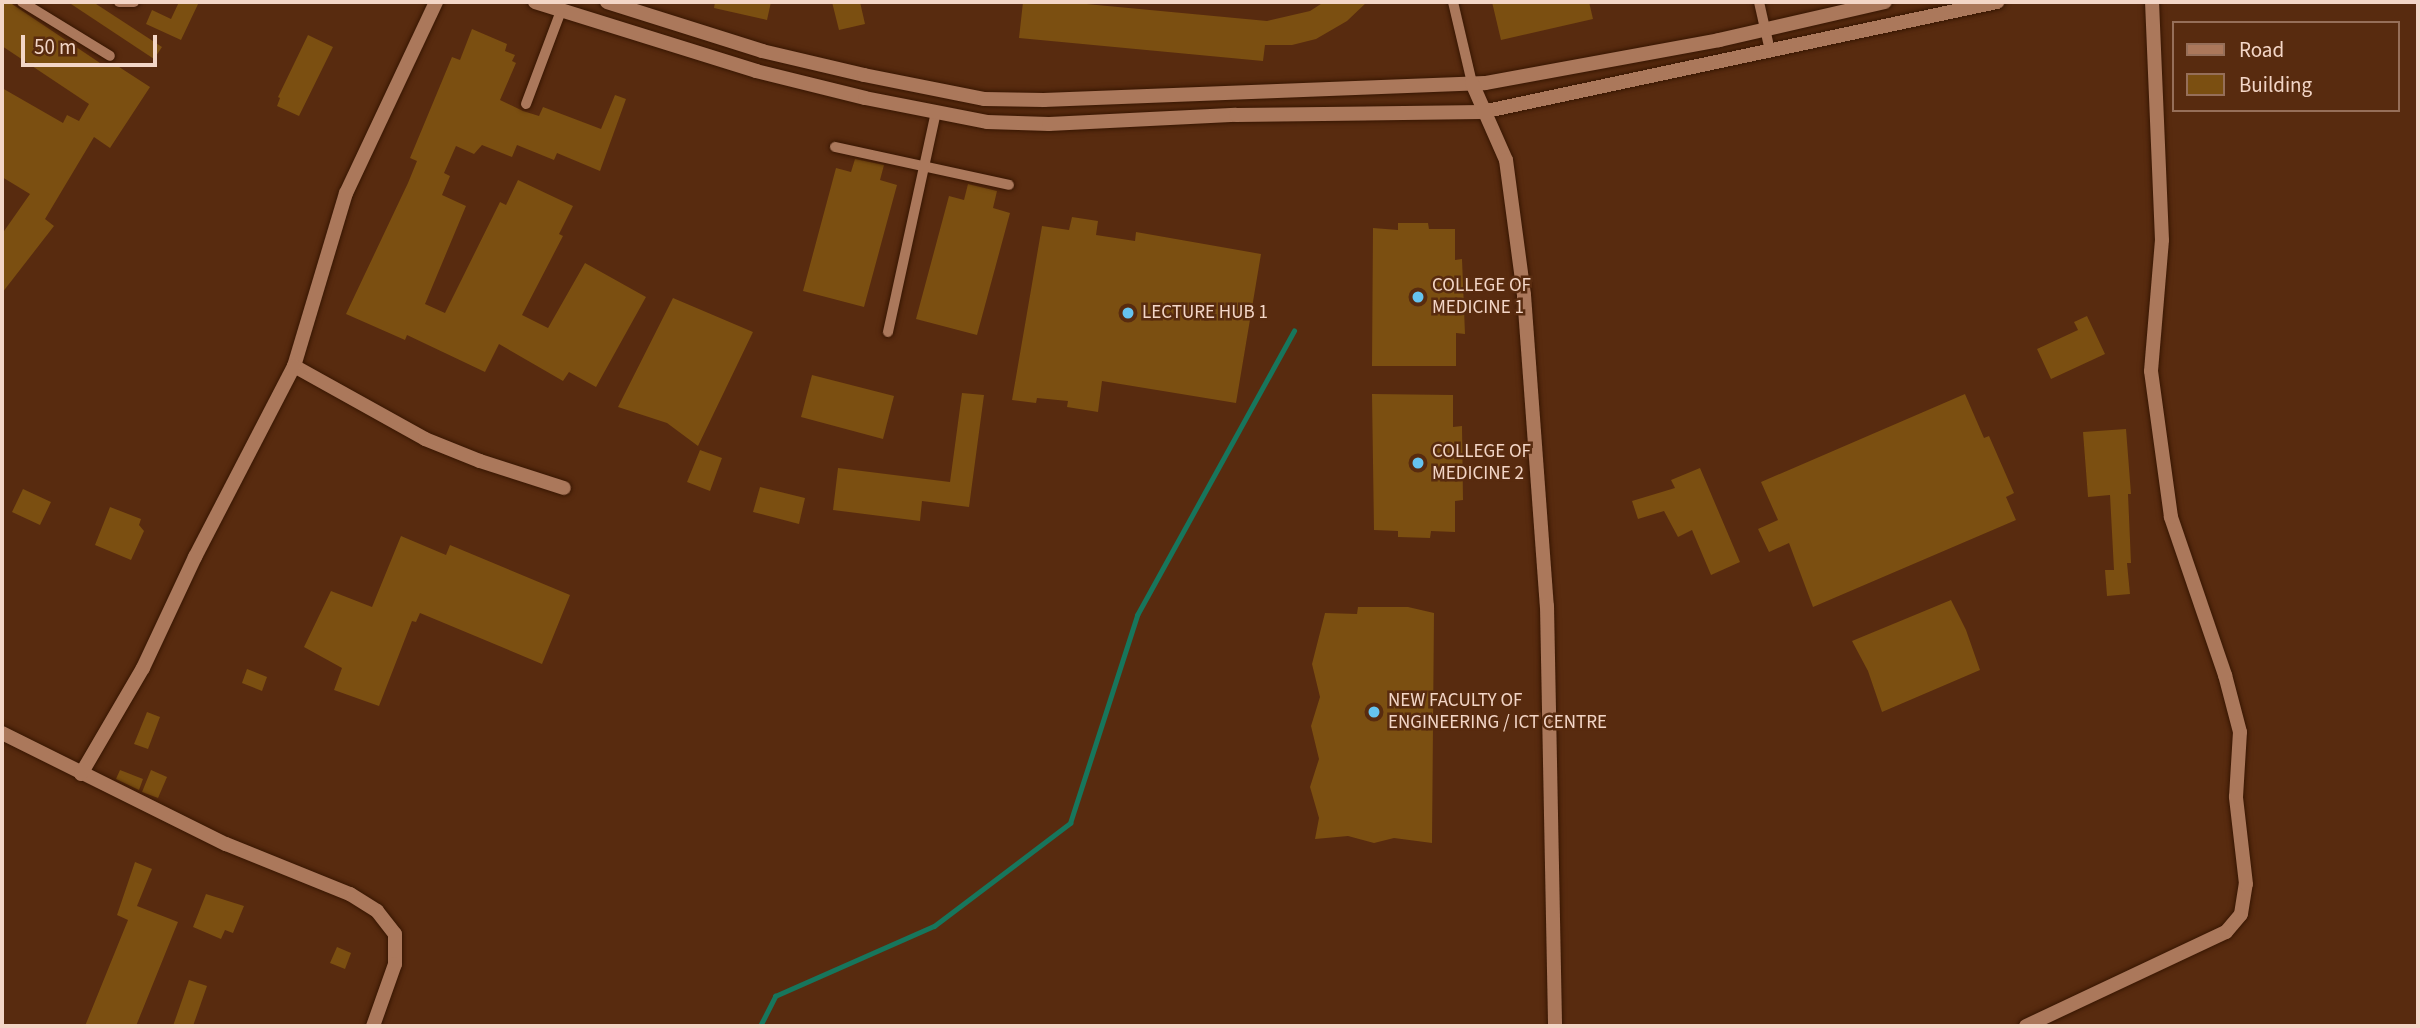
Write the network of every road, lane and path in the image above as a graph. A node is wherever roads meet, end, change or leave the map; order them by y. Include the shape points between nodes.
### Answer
1 (22, 2) edge
2 (119, 2) edge
3 (134, 2) edge
4 (436, 2) edge
5 (535, 2) edge
6 (607, 2) edge
7 (1453, 2) edge
8 (1759, 2) edge
9 (1885, 2) edge
10 (1997, 2) edge
11 (2152, 2) edge
12 (561, 11) junction
13 (1765, 29) junction
14 (1770, 51) junction
15 (110, 57) dead end
16 (897, 81) junction
17 (1472, 83) junction
18 (526, 104) dead end
19 (893, 104) junction
20 (936, 112) junction
21 (1482, 112) junction
22 (835, 147) dead end
23 (924, 167) junction
24 (1009, 185) dead end
25 (888, 332) dead end
26 (294, 366) junction
27 (564, 488) dead end
28 (2, 733) edge
29 (82, 775) junction
30 (373, 1026) edge
31 (1555, 1026) edge
32 (2026, 1026) edge

1 - 15 lane
2 - 3 lane
4 - 26 street via 346,193
5 - 12 street
6 - 16 street via 762,51
7 - 17 lane
8 - 13 lane
9 - 13 street
10 - 14 street
11 - 32 street via 2162,240 2151,371 2171,517 2225,675 2239,732 2236,797 2246,884 2241,914 2227,932
12 - 18 lane
12 - 19 street via 755,71
13 - 14 lane
13 - 17 street
14 - 21 street
16 - 17 street via 984,99 1044,100
16 - 19 street
17 - 21 street
19 - 20 street
20 - 21 street via 987,122 1049,124 1236,115
20 - 23 lane
21 - 31 street via 1506,160 1524,295 1547,606
22 - 23 lane
23 - 24 lane
23 - 25 lane
26 - 27 street via 425,439
26 - 29 street via 143,668
28 - 29 street
29 - 30 street via 226,844 350,894 377,911 395,934 395,964

